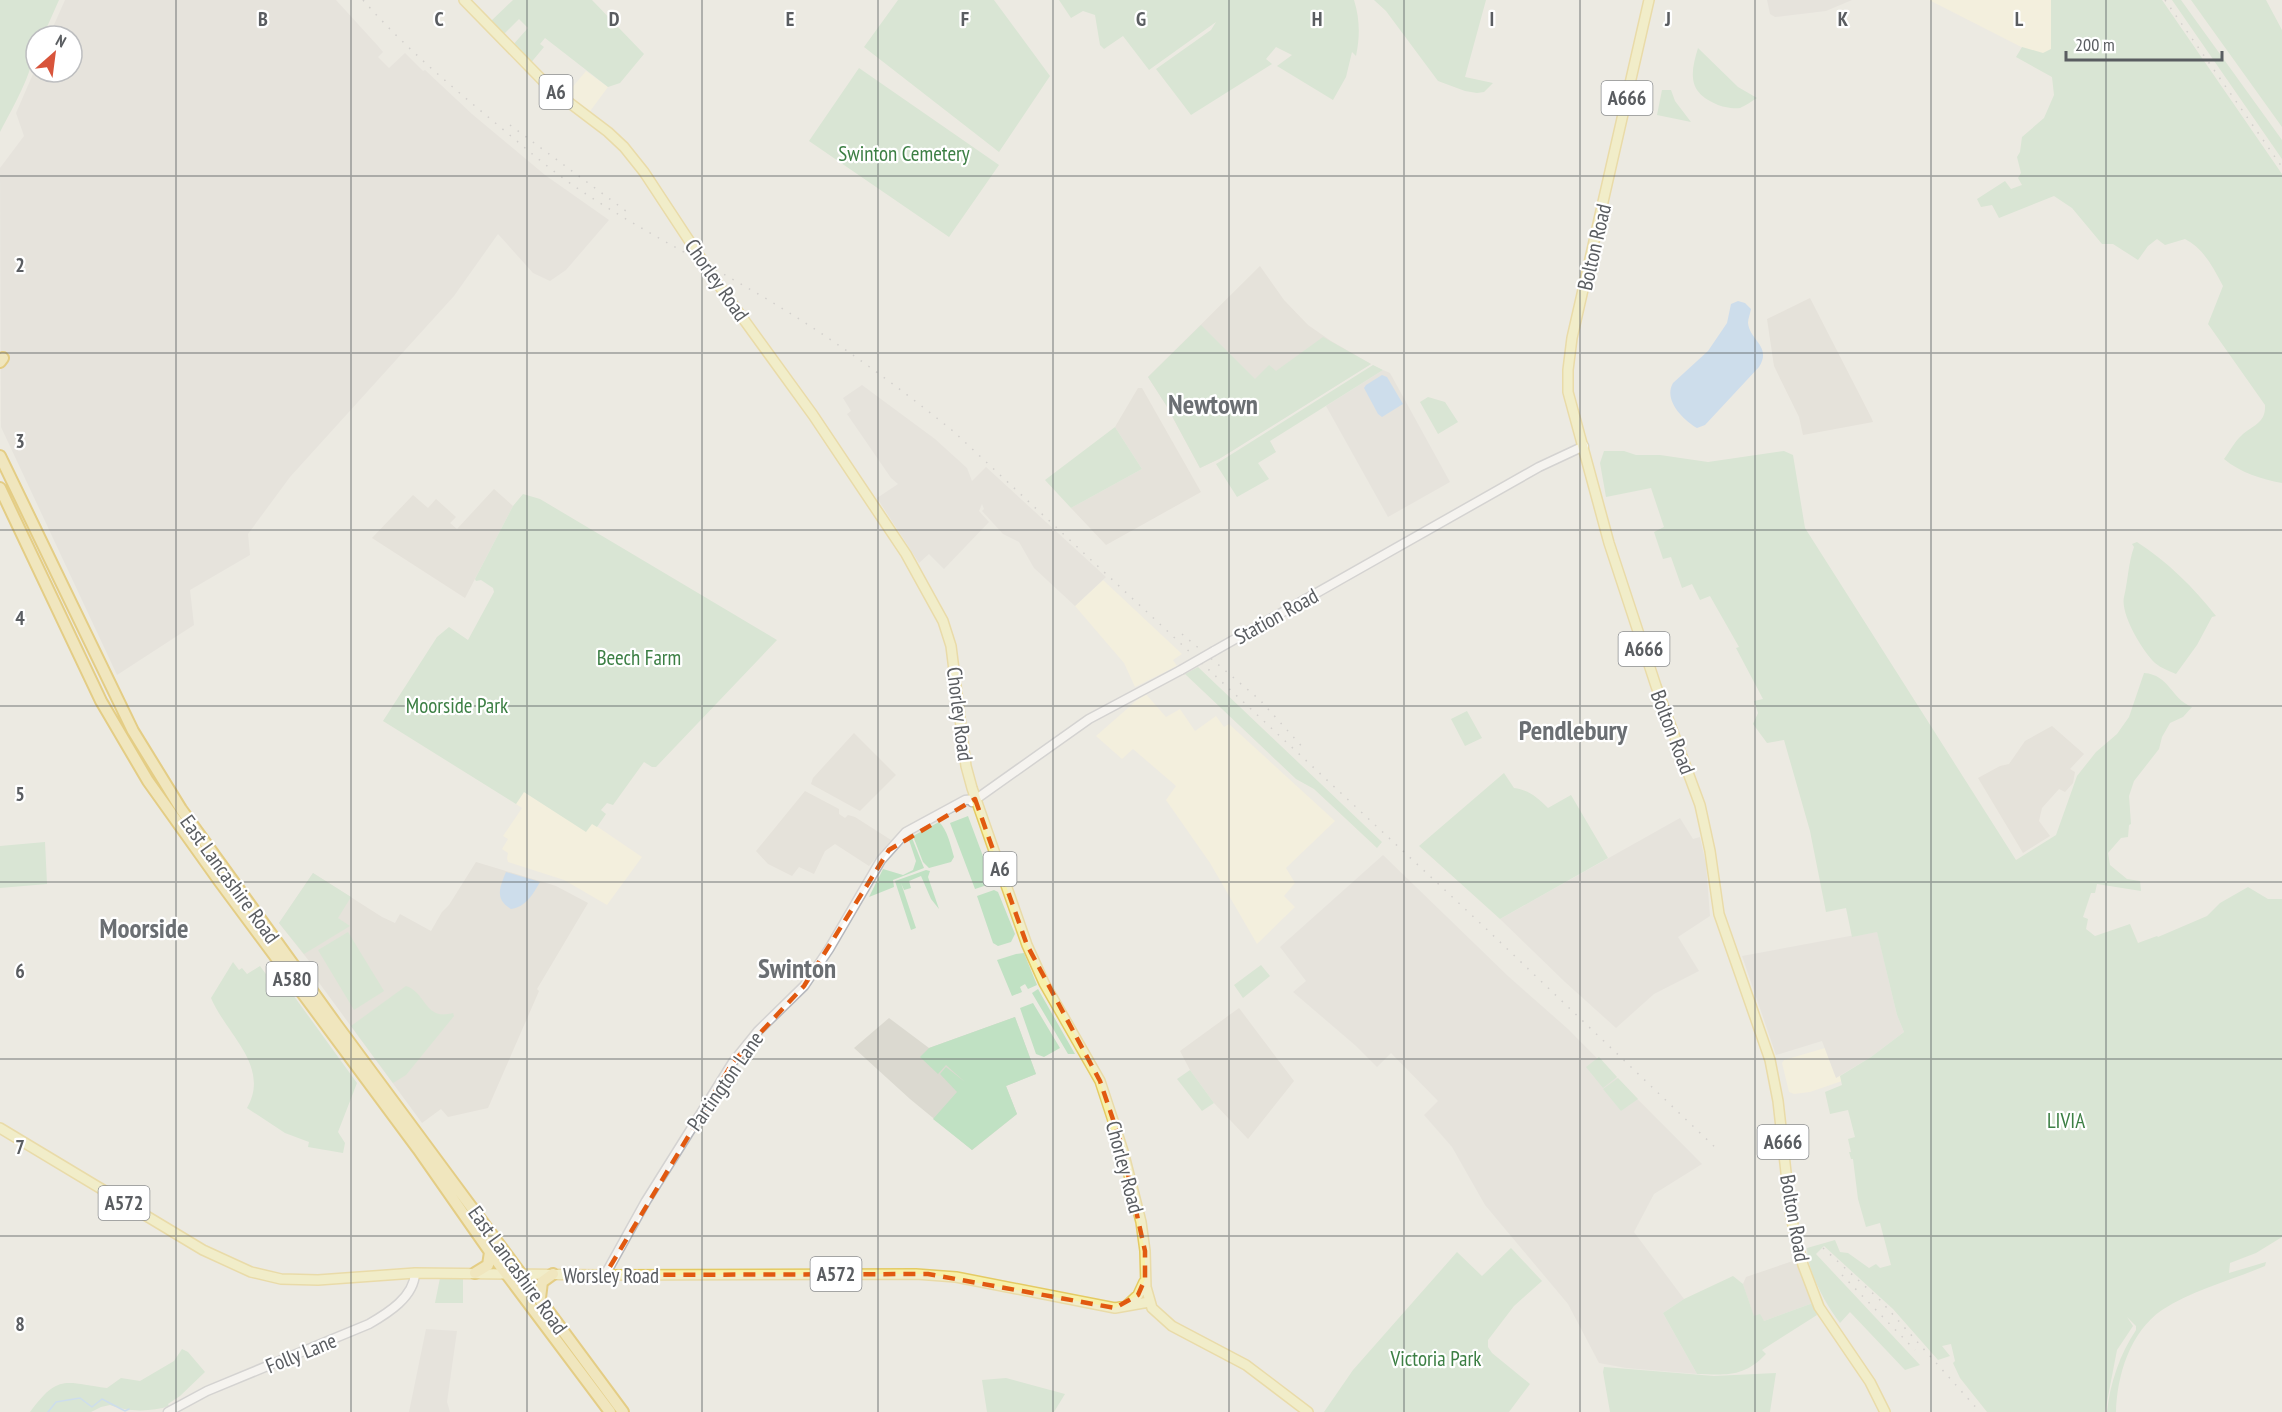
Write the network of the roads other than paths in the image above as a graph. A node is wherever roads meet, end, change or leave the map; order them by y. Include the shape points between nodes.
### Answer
1 (464, 0) edge
2 (1649, 0) edge
3 (1584, 446) junction
4 (0, 456) edge
5 (0, 488) edge
6 (975, 799) junction
7 (0, 1128) edge
8 (458, 1189) junction
9 (489, 1252) junction
10 (415, 1273) junction
11 (475, 1273) junction
12 (506, 1273) junction
13 (522, 1274) junction
14 (553, 1274) junction
15 (605, 1275) junction
16 (1145, 1280) junction
17 (540, 1298) junction
18 (1149, 1302) junction
19 (1121, 1308) junction
20 (570, 1359) junction
21 (168, 1412) edge
22 (610, 1412) edge
23 (623, 1412) edge
24 (1308, 1412) edge
25 (1885, 1412) edge

1 - 6 main road, Chorley Road / A6, bridge via 550,88 624,147 900,544 943,621 951,646 966,765
2 - 3 main road, Bolton Road / A666 via 1572,338 1568,392
3 - 6 main road, Station Road, bridge via 1539,467 1089,719
3 - 25 main road, Bolton Road / A666 via 1609,543 1700,805 1719,914 1770,1060 1791,1217 1803,1265 1819,1306
4 - 8 highway, East Lancashire Road / A580 via 100,665 156,771 208,849
5 - 9 highway, East Lancashire Road / A580 via 101,702 148,781
6 - 15 main road, Partington Lane via 965,800 914,826 876,867 804,986 732,1063
6 - 16 main road, Chorley Road / A6 via 1027,945 1100,1081 1141,1222
7 - 10 main road, Worsley Road / A572 via 195,1246 251,1272 309,1280
8 - 12 main road via 507,1267
8 - 13 highway, East Lancashire Road / A580
9 - 11 highway via 488,1265
9 - 12 highway, East Lancashire Road / A580
10 - 11 main road, Worsley Road / A572
10 - 21 main road, Folly Lane via 407,1293 369,1324 207,1391
11 - 12 main road, Worsley Road / A572
12 - 13 main road, Worsley Road / A572
12 - 20 highway, East Lancashire Road / A580
13 - 14 main road, Worsley Road / A572
13 - 17 highway, East Lancashire Road / A580
13 - 20 main road via 522,1284
14 - 15 main road, Worsley Road / A572
14 - 17 highway via 542,1282
15 - 19 main road, Worsley Road / A572 via 928,1274
16 - 18 main road, Chorley Road / A6
16 - 19 main road via 1136,1297
17 - 23 highway, East Lancashire Road / A580
18 - 19 main road, Worsley Road / A572
18 - 24 main road via 1166,1323 1246,1365
20 - 22 highway, East Lancashire Road / A580

